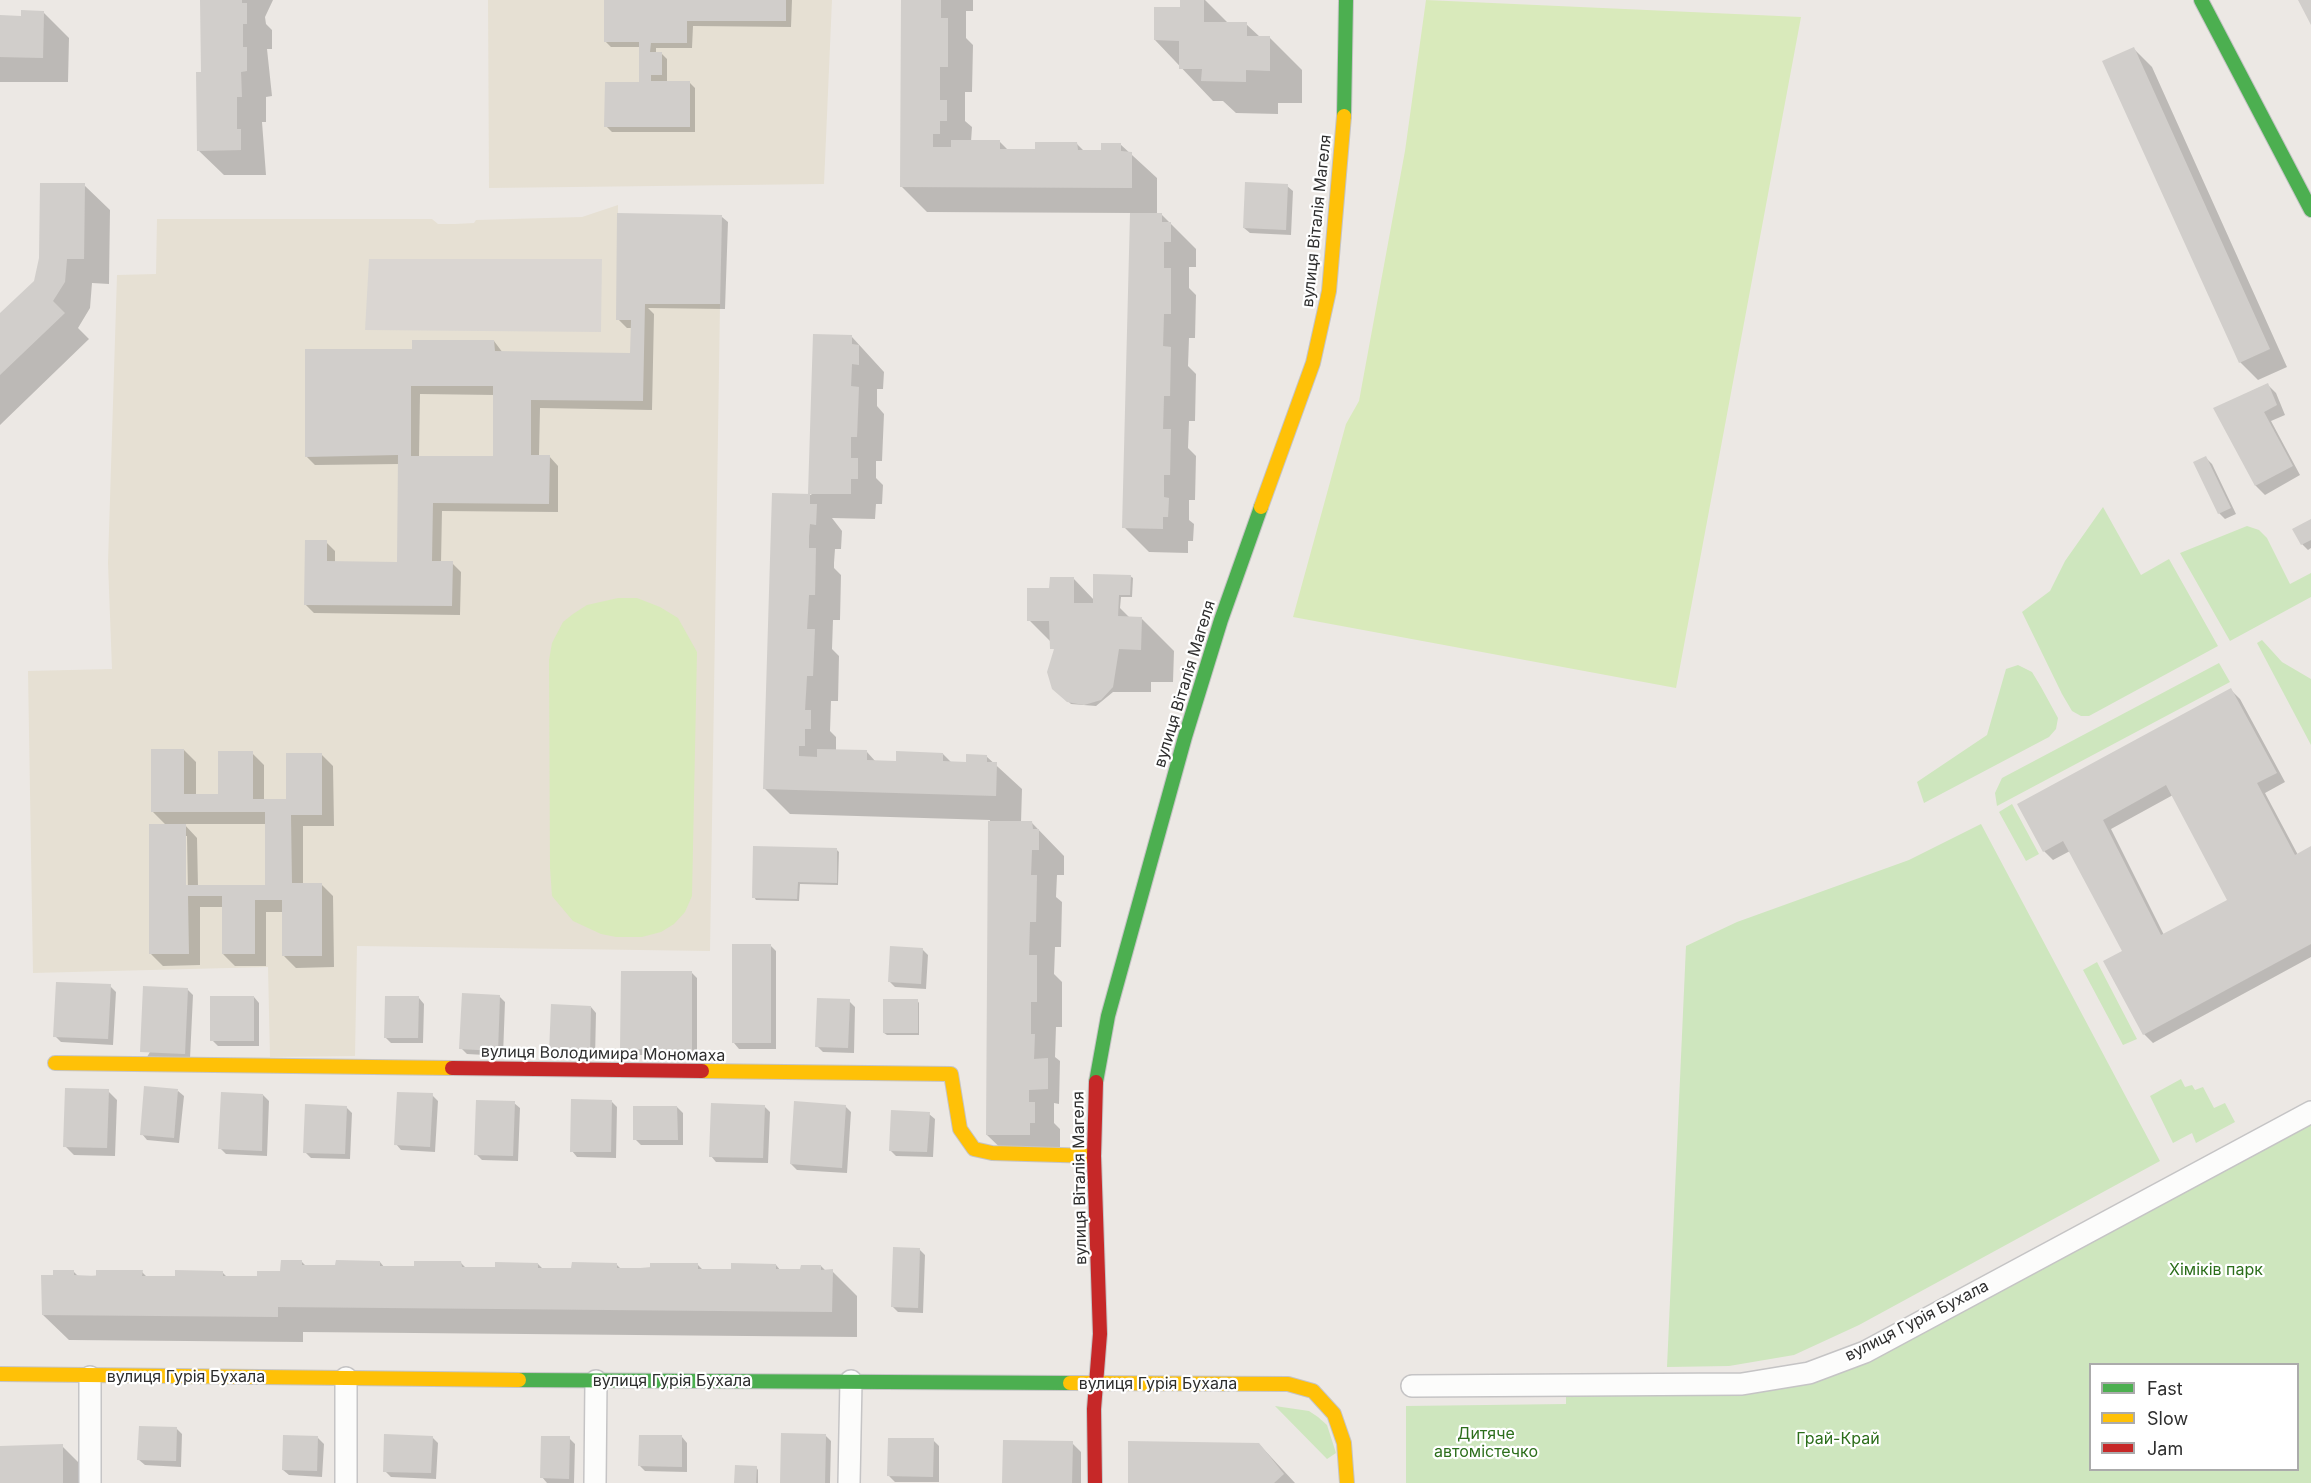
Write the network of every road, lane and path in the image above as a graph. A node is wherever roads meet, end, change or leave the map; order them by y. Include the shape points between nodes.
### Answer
1 (1346, 0) edge
2 (2201, 0) edge
3 (2311, 210) edge
4 (55, 1063) dead end
5 (2311, 1112) edge
6 (1094, 1156) junction
7 (0, 1374) edge
8 (90, 1377) junction
9 (346, 1378) junction
10 (596, 1381) junction
11 (851, 1381) junction
12 (1096, 1384) junction
13 (1412, 1386) dead end
14 (90, 1483) edge
15 (346, 1483) edge
16 (595, 1483) edge
17 (849, 1483) edge
18 (1095, 1483) edge
19 (1347, 1483) edge

1 - 6 street, вулиця Віталія Магеля via 1344,130 1329,291 1318,343 1221,620 1108,1016 1095,1089
2 - 3 street
4 - 6 street, вулиця Володимира Мономаха via 951,1074 960,1129 974,1149
5 - 13 street, вулиця Гурія Бухала via 1865,1352 1809,1373 1742,1384
6 - 12 street, вулиця Віталія Магеля via 1100,1334
7 - 8 street, вулиця Гурія Бухала
8 - 9 street, вулиця Гурія Бухала
8 - 14 street
9 - 10 street, вулиця Гурія Бухала
9 - 15 street
10 - 11 street, вулиця Гурія Бухала
10 - 16 street
11 - 12 street, вулиця Гурія Бухала
11 - 17 street
12 - 18 street, вулиця Віталія Магеля
12 - 19 street, вулиця Гурія Бухала via 1288,1384 1313,1391 1334,1414 1344,1443

